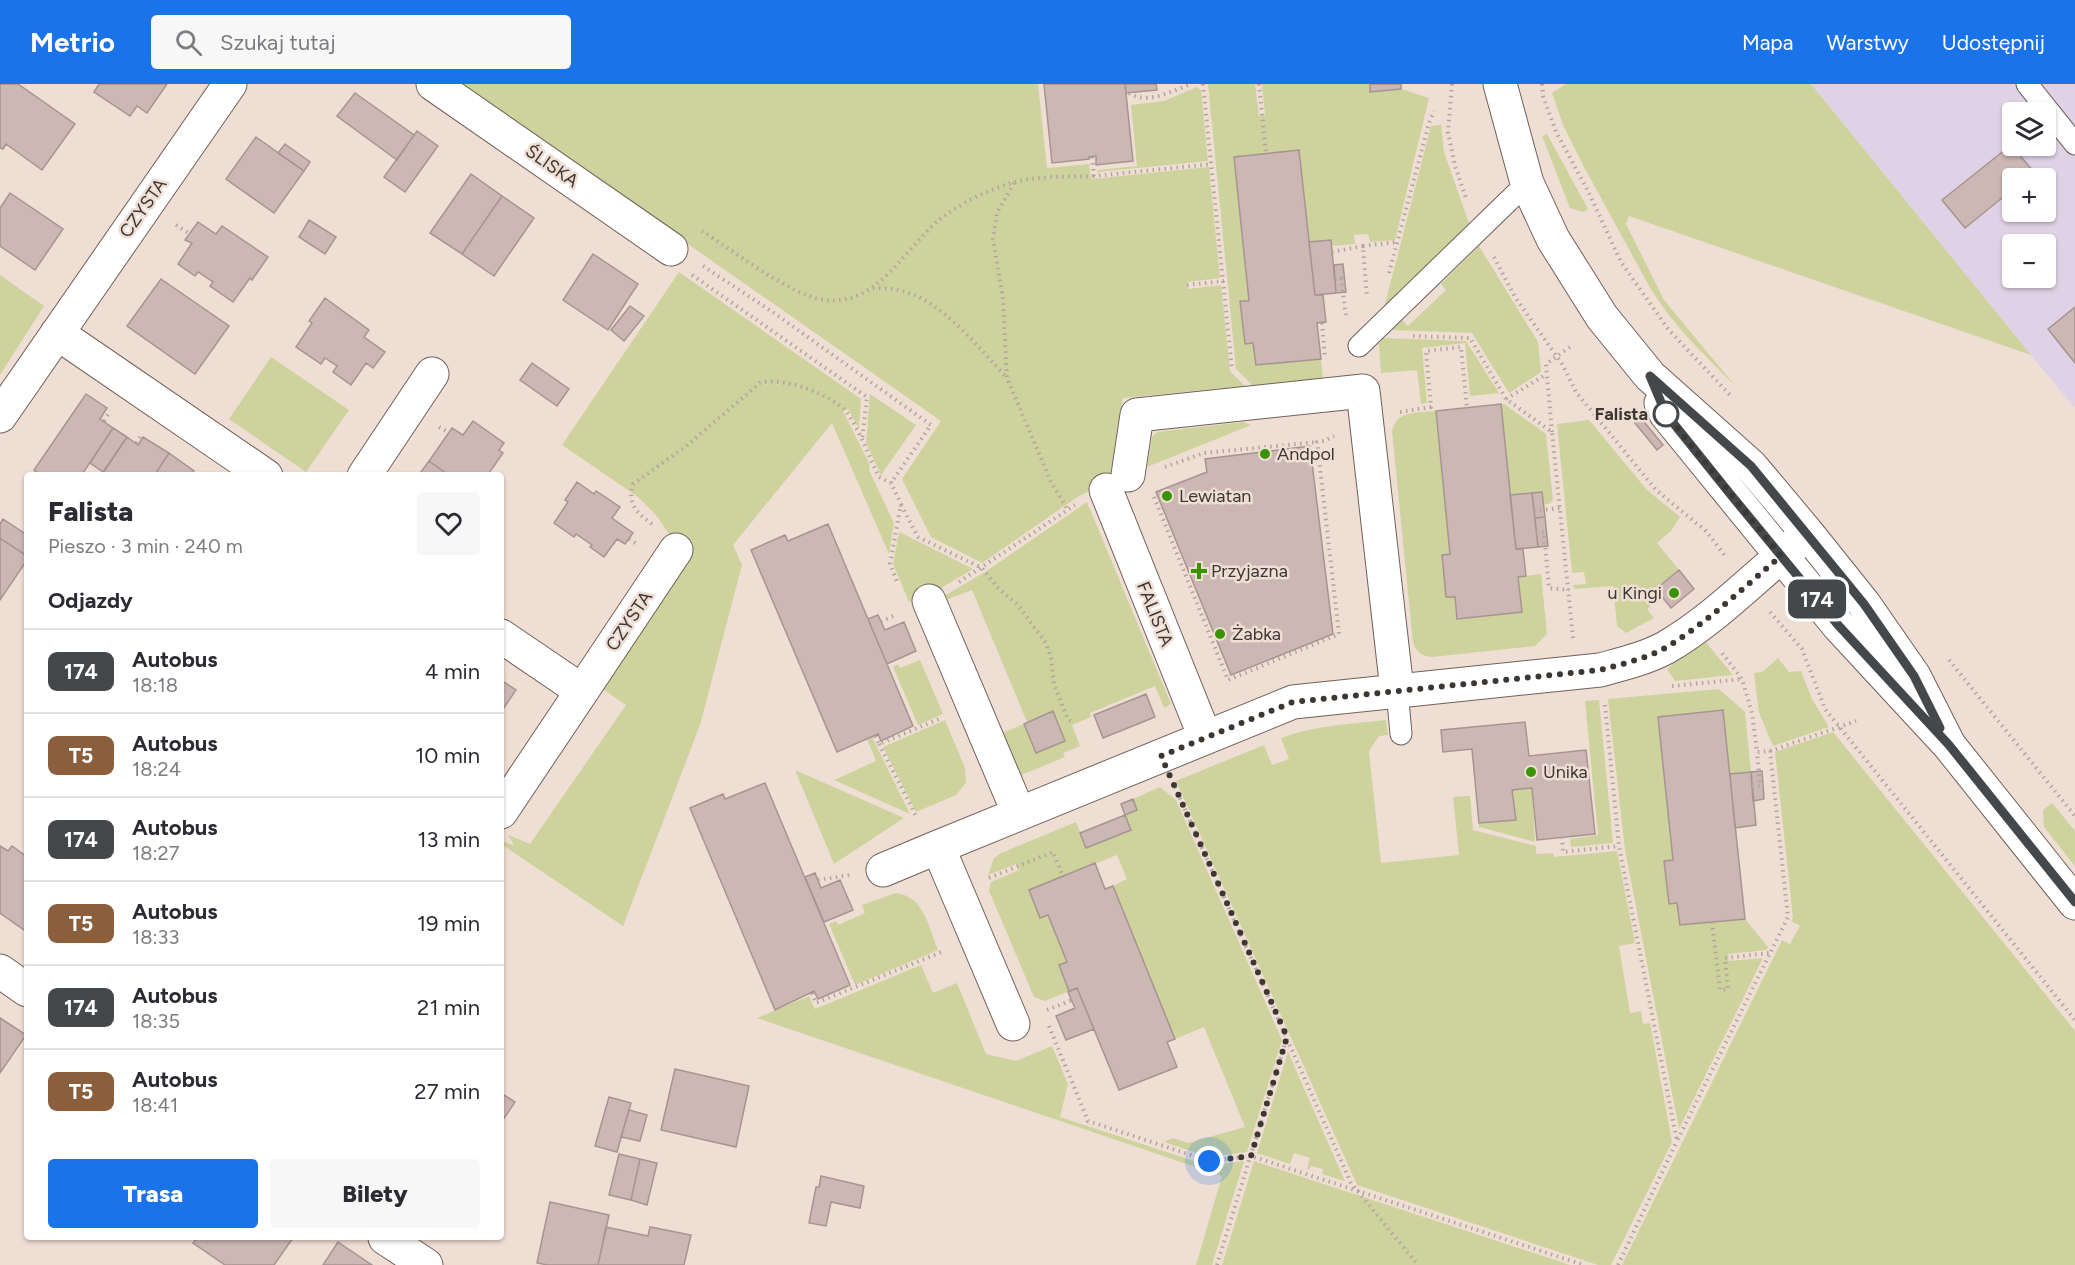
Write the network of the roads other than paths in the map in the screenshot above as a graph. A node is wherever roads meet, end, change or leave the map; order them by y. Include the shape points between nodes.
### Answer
1 (230, 84) edge
2 (432, 84) edge
3 (1500, 84) edge
4 (2026, 84) edge
5 (2075, 144) edge
6 (1527, 183) junction
7 (680, 262) road end
8 (57, 333) junction
9 (1365, 340) road end
10 (432, 375) dead end
11 (1650, 376) junction
12 (0, 416) edge
13 (260, 472) edge
14 (367, 472) edge
15 (676, 550) road end
16 (1788, 550) junction
17 (929, 601) dead end
18 (504, 638) edge
19 (1397, 690) junction
20 (582, 691) junction
21 (1401, 734) dead end
22 (1205, 737) junction
23 (1949, 745) junction
24 (504, 808) edge
25 (1019, 814) junction
26 (936, 849) junction
27 (883, 870) dead end
28 (2075, 903) edge
29 (0, 971) edge
30 (24, 988) edge
31 (1012, 1024) dead end
32 (388, 1240) edge
33 (426, 1265) edge

1 - 8 street, CZYSTA
2 - 7 street, ŚLISKA
3 - 6 street
4 - 5 lane
6 - 9 lane
6 - 11 street via 1553,239 1602,317
8 - 12 street, CZYSTA
8 - 13 street
10 - 14 street
11 - 16 street via 1666,414
11 - 23 street via 1751,466 1815,543 1914,676
15 - 20 street, CZYSTA
16 - 19 street via 1699,624 1650,655 1600,670
16 - 23 street via 1838,625
17 - 25 street
18 - 20 street
19 - 21 lane
19 - 22 street via 1293,702
19 - 22 street, FALISTA via 1363,391 1137,415 1117,483
20 - 24 street, CZYSTA
22 - 25 street
23 - 28 street
25 - 26 street
26 - 27 street
26 - 31 street
29 - 30 street
32 - 33 street

